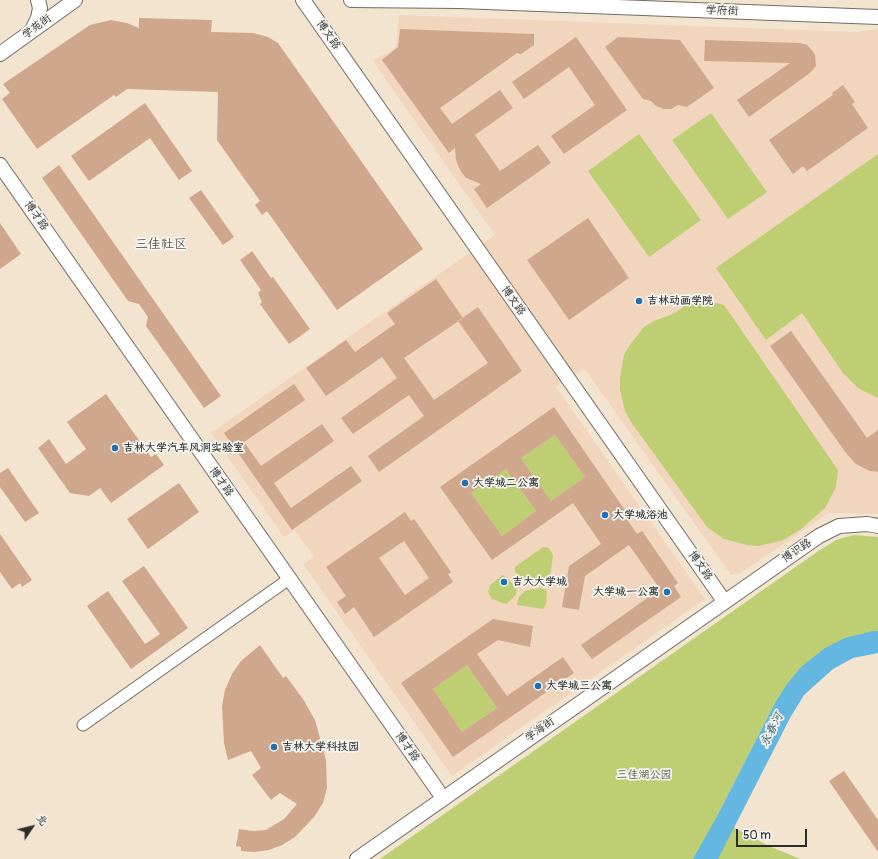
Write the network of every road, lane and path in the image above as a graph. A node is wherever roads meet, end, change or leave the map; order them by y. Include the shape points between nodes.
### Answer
1 (38, 0) edge
2 (74, 0) edge
3 (303, 0) edge
4 (351, 0) edge
5 (460, 1) edge
6 (878, 16) edge
7 (31, 31) junction
8 (0, 54) edge
9 (0, 165) edge
10 (878, 526) edge
11 (289, 579) junction
12 (724, 601) junction
13 (84, 725) dead end
14 (443, 798) junction
15 (357, 859) edge

1 - 7 street via 38,18
2 - 7 street, 学苑街
3 - 12 street, 博文路
4 - 5 street, 学府街
5 - 6 street, 学府街
7 - 8 street, 学苑街
9 - 11 street, 博才路
10 - 12 street, 博识路 via 839,526 819,536
11 - 13 street
11 - 14 street, 博才路
12 - 14 street, 学海街
14 - 15 street, 学海街

